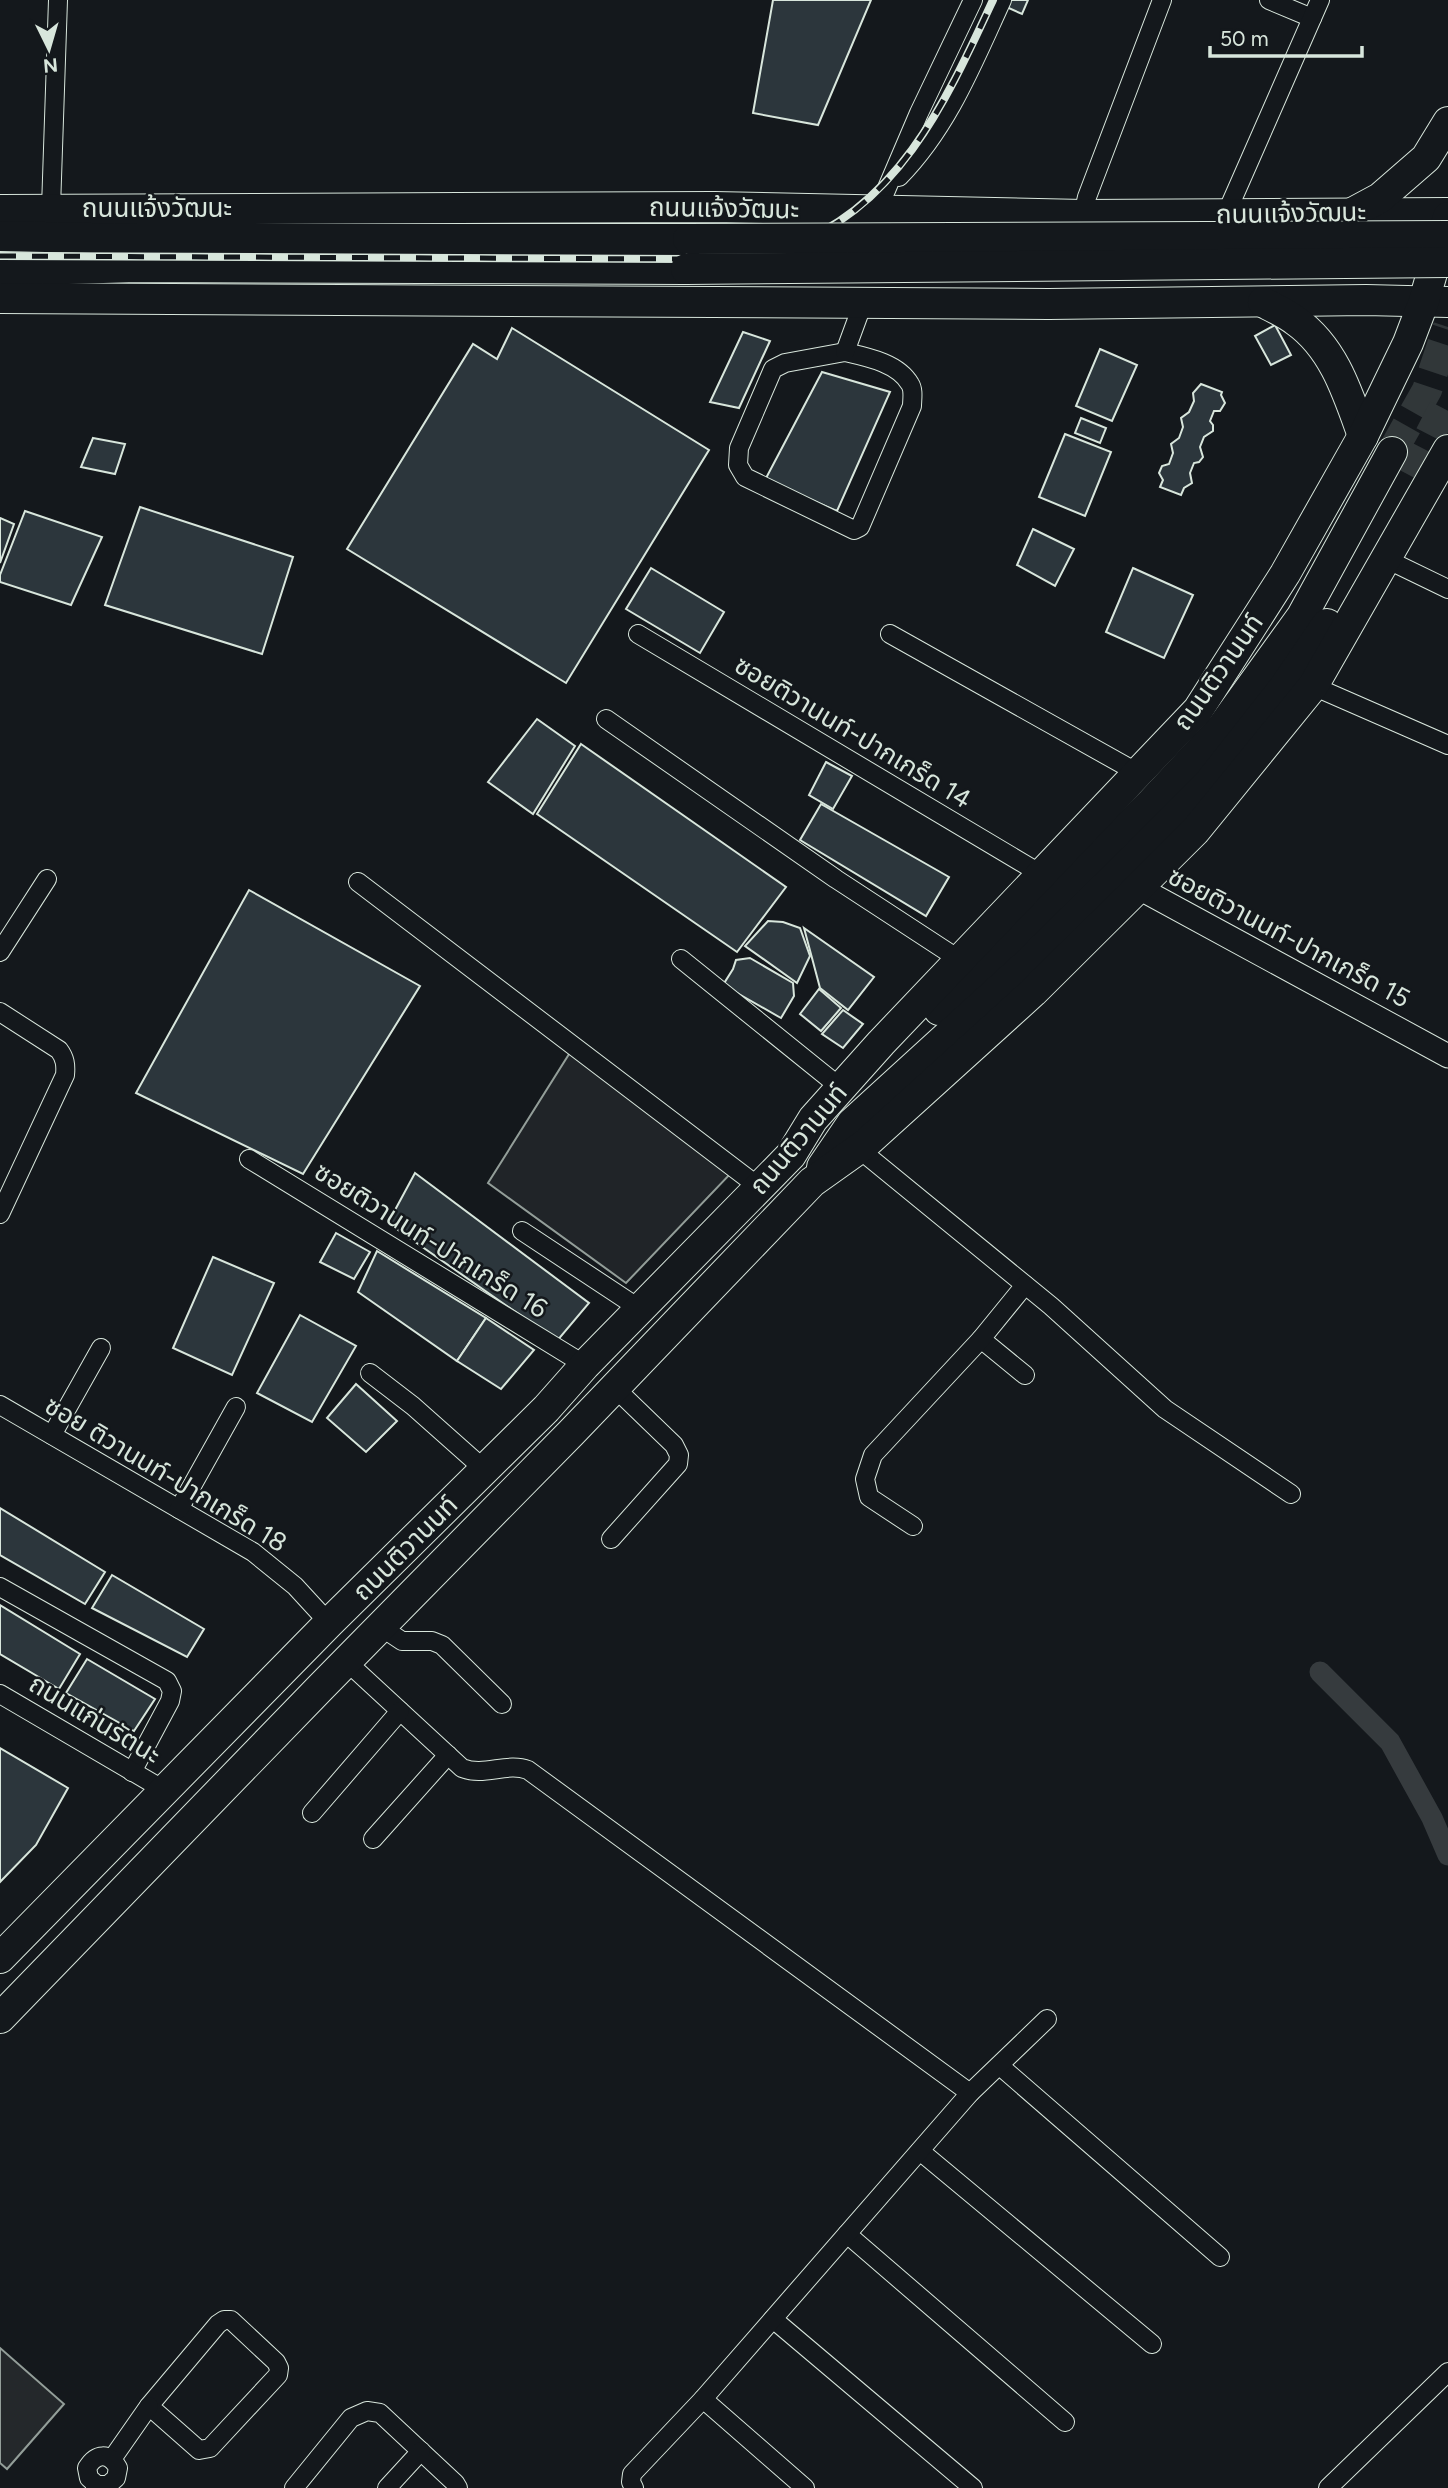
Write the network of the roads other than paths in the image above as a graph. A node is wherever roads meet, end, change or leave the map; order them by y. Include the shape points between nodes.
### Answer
1 (58, 0) edge
2 (973, 0) edge
3 (1002, 0) edge
4 (1162, 0) edge
5 (1269, 0) edge
6 (1320, 0) edge
7 (964, 18) junction
8 (1312, 18) junction
9 (988, 29) junction
10 (1448, 122) edge
11 (883, 199) junction
12 (51, 208) junction
13 (0, 209) edge
14 (1353, 212) junction
15 (1041, 214) junction
16 (1226, 214) junction
17 (1083, 215) junction
18 (1448, 215) edge
19 (0, 236) edge
20 (1448, 236) edge
21 (1448, 262) edge
22 (0, 271) edge
23 (0, 298) edge
24 (1436, 301) edge
25 (1263, 302) junction
26 (863, 303) junction
27 (1049, 304) junction
28 (845, 352) junction
29 (1363, 436) junction
30 (1448, 450) edge
31 (1384, 558) junction
32 (1448, 589) edge
33 (638, 634) dead end
34 (890, 634) dead end
35 (1313, 685) junction
36 (606, 719) dead end
37 (1448, 745) edge
38 (1138, 773) junction
39 (1041, 874) junction
40 (47, 879) dead end
41 (358, 882) dead end
42 (1139, 888) junction
43 (0, 952) edge
44 (681, 959) dead end
45 (960, 960) junction
46 (0, 1012) edge
47 (1448, 1056) edge
48 (841, 1088) junction
49 (859, 1149) junction
50 (791, 1155) junction
51 (250, 1159) dead end
52 (812, 1182) junction
53 (759, 1187) junction
54 (0, 1214) edge
55 (522, 1231) dead end
56 (1025, 1285) junction
57 (640, 1309) junction
58 (981, 1339) junction
59 (101, 1348) dead end
60 (585, 1365) junction
61 (370, 1373) dead end
62 (1025, 1375) dead end
63 (615, 1388) junction
64 (0, 1405) edge
65 (236, 1407) dead end
66 (52, 1435) junction
67 (485, 1470) junction
68 (1291, 1494) dead end
69 (179, 1509) junction
70 (913, 1526) dead end
71 (611, 1539) dead end
72 (0, 1587) edge
73 (329, 1623) junction
74 (380, 1627) junction
75 (346, 1661) junction
76 (0, 1694) edge
77 (502, 1704) dead end
78 (400, 1711) junction
79 (448, 1755) junction
80 (132, 1772) junction
81 (164, 1790) junction
82 (312, 1813) dead end
83 (373, 1839) dead end
84 (0, 1958) edge
85 (0, 2018) edge
86 (1048, 2019) dead end
87 (1000, 2066) junction
88 (970, 2092) junction
89 (920, 2151) junction
90 (847, 2234) junction
91 (1220, 2257) dead end
92 (773, 2319) junction
93 (1152, 2344) dead end
94 (1448, 2371) edge
95 (703, 2399) junction
96 (149, 2406) junction
97 (1066, 2422) dead end
98 (421, 2451) junction
99 (96, 2486) edge
100 (294, 2488) edge
101 (387, 2488) edge
102 (458, 2488) edge
103 (634, 2488) edge
104 (805, 2488) edge
105 (973, 2488) edge
106 (1328, 2488) edge

1 - 12 street
2 - 7 street
3 - 9 street
4 - 17 street
5 - 8 street
6 - 8 street
7 - 9 street
7 - 11 street
8 - 16 street
9 - 11 street via 939,129
10 - 14 main road via 1426,158 1380,198
11 - 12 main road, ถนนแจ้งวัฒนะ via 714,207
11 - 15 main road, ถนนแจ้งวัฒนะ
12 - 13 main road, ถนนแจ้งวัฒนะ
14 - 16 main road, ถนนแจ้งวัฒนะ
14 - 18 main road, ถนนแจ้งวัฒนะ
15 - 17 main road, ถนนแจ้งวัฒนะ
15 - 27 main road via 1064,226 1072,239 1075,263
16 - 17 main road, ถนนแจ้งวัฒนะ
18 - 24 main road, ถนนติวานนท์
19 - 20 main road, ถนนแจ้งวัฒนะ, bridge
21 - 22 main road, ถนนแจ้งวัฒนะ, bridge
23 - 26 main road
24 - 25 main road
24 - 29 main road, ถนนติวานนท์ via 1408,342
25 - 27 main road
25 - 29 main road via 1296,321 1326,352
26 - 27 main road
26 - 28 street
28 - 28 street via 773,369 739,448 738,465 745,477 854,530 860,527 913,396 911,384 894,369
29 - 38 main road, ถนนติวานนท์ via 1285,574 1198,710
30 - 31 main road, ถนนติวานนท์
31 - 32 street
31 - 35 main road, ถนนติวานนท์
33 - 39 street, ซอยติวานนท์-ปากเกร็ด 14
34 - 38 street
35 - 37 street
35 - 42 main road, ถนนติวานนท์ via 1195,831
36 - 45 street
38 - 39 main road, ถนนติวานนท์
39 - 45 main road, ถนนติวานนท์
40 - 43 street
41 - 53 street
42 - 47 street, ซอยติวานนท์-ปากเกร็ด 15
42 - 49 main road, ถนนติวานนท์ via 1023,1002
44 - 48 street
45 - 48 main road, ถนนติวานนท์
46 - 54 street via 60,1050 66,1070
48 - 50 main road, ถนนติวานนท์ via 813,1119
49 - 52 main road, ถนนติวานนท์
49 - 56 street
50 - 52 main road via 826,1127 1222,727 1302,616 1400,464 1325,628 1206,785 1031,960 852,1123
50 - 53 main road, ถนนติวานนท์
51 - 60 street, ซอยติวานนท์-ปากเกร็ด 16
52 - 63 main road, ถนนติวานนท์
53 - 57 main road, ถนนติวานนท์
55 - 57 street
56 - 58 street
56 - 68 street via 1165,1409
57 - 60 main road, ถนนติวานนท์
58 - 62 street
58 - 70 street via 873,1455 865,1479 869,1497
59 - 66 street
60 - 67 main road, ถนนติวานนท์
61 - 67 street
63 - 71 street via 674,1445 678,1464
63 - 74 main road, ถนนติวานนท์
64 - 66 street, ซอย ติวานนท์-ปากเกร็ด 18
65 - 69 street
66 - 69 street, ซอย ติวานนท์-ปากเกร็ด 18
67 - 73 main road, ถนนติวานนท์
69 - 73 street, ซอย ติวานนท์-ปากเกร็ด 18 via 253,1552 295,1586
72 - 80 street via 167,1681 170,1701
73 - 81 main road, ถนนติวานนท์
74 - 75 main road, ถนนติวานนท์
74 - 77 street via 402,1641 442,1645
75 - 78 street
75 - 85 main road, ถนนติวานนท์
76 - 80 street, ถนนแก่นรัตนะ
78 - 79 street
78 - 82 street
79 - 83 street
79 - 88 street via 472,1772 528,1770
80 - 81 street, ถนนแก่นรัตนะ
81 - 84 main road, ถนนติวานนท์
86 - 87 street
87 - 88 street
87 - 91 street
88 - 89 street
89 - 90 street
89 - 93 street
90 - 92 street
90 - 97 street
92 - 95 street
92 - 105 street
94 - 106 street
95 - 103 street via 632,2474
95 - 104 street
96 - 96 street via 204,2450 278,2375 279,2368 231,2320 224,2320
96 - 99 street via 113,2459 103,2455 87,2468
98 - 100 street via 380,2413 367,2412 351,2418
98 - 101 street
98 - 102 street

